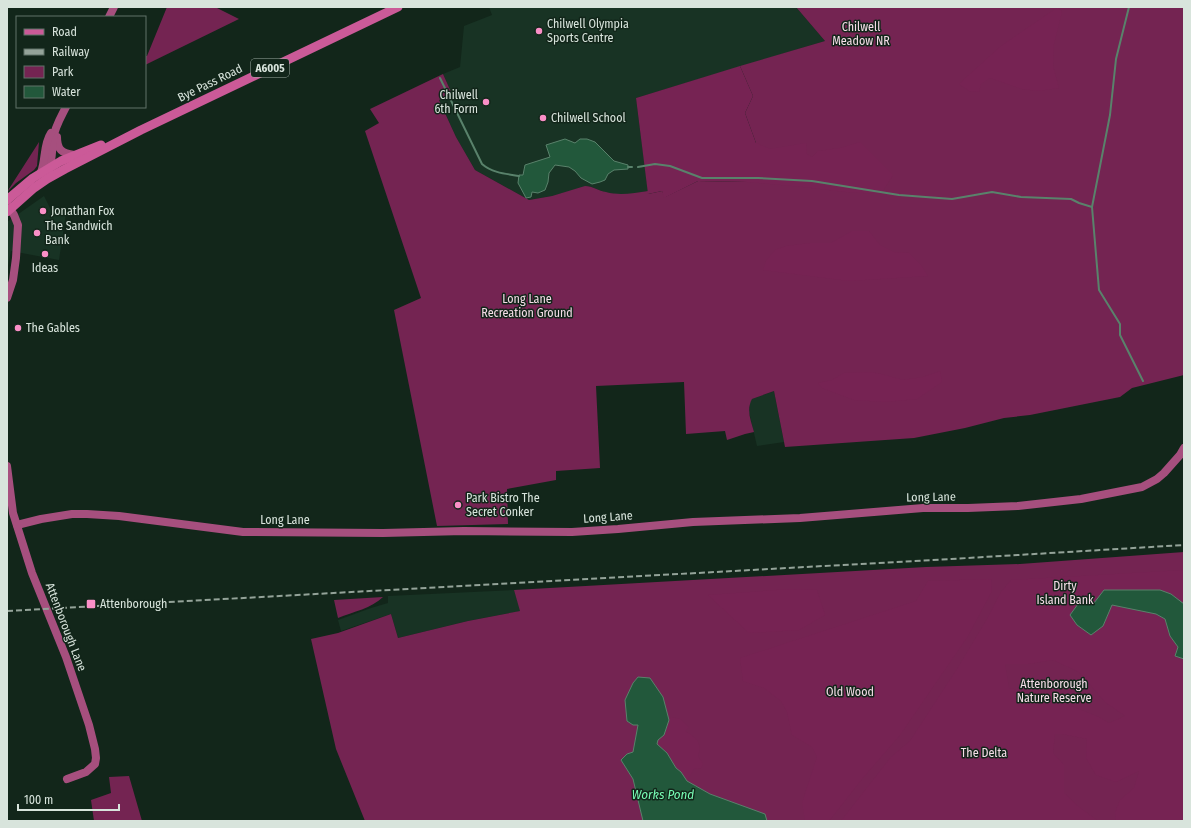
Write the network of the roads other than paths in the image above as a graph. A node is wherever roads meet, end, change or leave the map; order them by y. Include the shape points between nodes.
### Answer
1 (114, 7) edge
2 (398, 7) edge
3 (110, 16) edge
4 (66, 108) edge
5 (58, 123) junction
6 (142, 130) junction
7 (74, 155) junction
8 (50, 168) junction
9 (44, 176) junction
10 (8, 206) edge
11 (7, 298) edge
12 (1184, 448) edge
13 (7, 466) edge
14 (10, 512) edge
15 (17, 525) junction
16 (67, 779) dead end

1 - 3 street
2 - 6 main road, Bye Pass Road / A6005
4 - 5 street
5 - 7 street via 57,145 62,151
5 - 8 street via 53,138
5 - 9 street via 49,136
6 - 7 main road, Bye Pass Road / A6005
6 - 9 main road, Bye Pass Road / A6005
7 - 8 main road, Bye Pass Road / A6005
8 - 9 main road, Bye Pass Road / A6005
9 - 10 main road, Bye Pass Road / A6005 via 34,188
10 - 11 street via 18,225 18,238
12 - 15 street, Long Lane via 1164,473 1142,487 1081,499 1018,506 923,508 572,532 243,532 86,514 40,519
13 - 14 street, Attenborough Lane
14 - 15 street, Attenborough Lane
15 - 16 street, Attenborough Lane via 32,573 66,657 95,749 95,764 86,772

